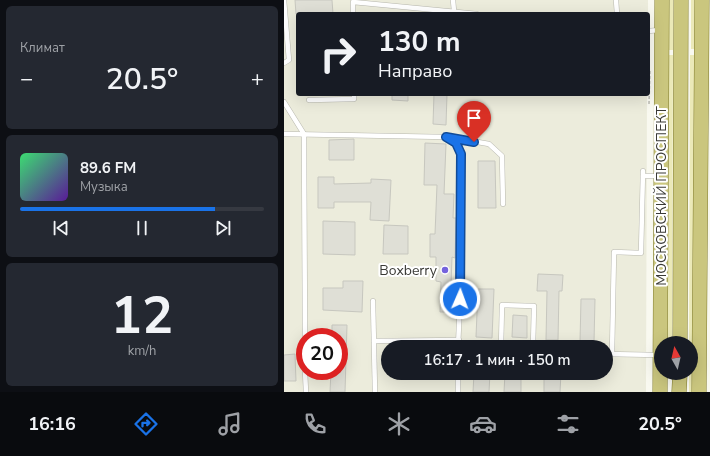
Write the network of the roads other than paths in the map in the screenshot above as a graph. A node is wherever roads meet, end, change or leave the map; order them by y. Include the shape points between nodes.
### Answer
1 (284, 0) edge
2 (453, 0) edge
3 (616, 0) edge
4 (662, 0) edge
5 (682, 0) edge
6 (702, 0) edge
7 (352, 1) edge
8 (454, 11) junction
9 (353, 12) edge
10 (462, 12) edge
11 (617, 12) edge
12 (655, 30) edge
13 (284, 63) edge
14 (354, 96) edge
15 (309, 100) dead end
16 (284, 102) edge
17 (284, 134) edge
18 (304, 134) junction
19 (446, 137) junction
20 (660, 176) junction
21 (503, 204) dead end
22 (373, 302) dead end
23 (305, 328) edge
24 (660, 336) edge
25 (680, 336) edge
26 (459, 340) edge
27 (501, 340) edge
28 (533, 340) edge
29 (612, 340) edge
30 (374, 341) junction
31 (381, 341) edge
32 (613, 354) edge
33 (654, 355) edge
34 (305, 380) edge
35 (458, 380) edge
36 (660, 380) edge
37 (680, 380) edge
38 (306, 392) edge
39 (375, 392) edge
40 (458, 392) edge
41 (660, 392) edge
42 (680, 392) edge
43 (699, 392) edge

1 - 13 lane via 289,60
2 - 8 lane
3 - 11 lane
4 - 12 main road, МОСКОВСКИЙ ПРОСПЕКТ
5 - 25 main road, МОСКОВСКИЙ ПРОСПЕКТ
6 - 43 main road
7 - 8 lane
7 - 9 lane
8 - 10 lane
12 - 20 main road, МОСКОВСКИЙ ПРОСПЕКТ
14 - 15 lane via 354,99
16 - 18 lane
17 - 18 lane
18 - 19 lane
18 - 23 lane
19 - 21 lane via 488,144 502,156
19 - 26 lane via 456,143 461,154 462,258
20 - 24 main road, МОСКОВСКИЙ ПРОСПЕКТ
20 - 29 lane via 643,174 641,253 614,252
22 - 30 lane
27 - 28 lane via 502,305 534,306
30 - 31 lane
30 - 39 lane
32 - 33 lane
34 - 38 lane
35 - 40 lane
36 - 41 main road, МОСКОВСКИЙ ПРОСПЕКТ
37 - 42 main road

